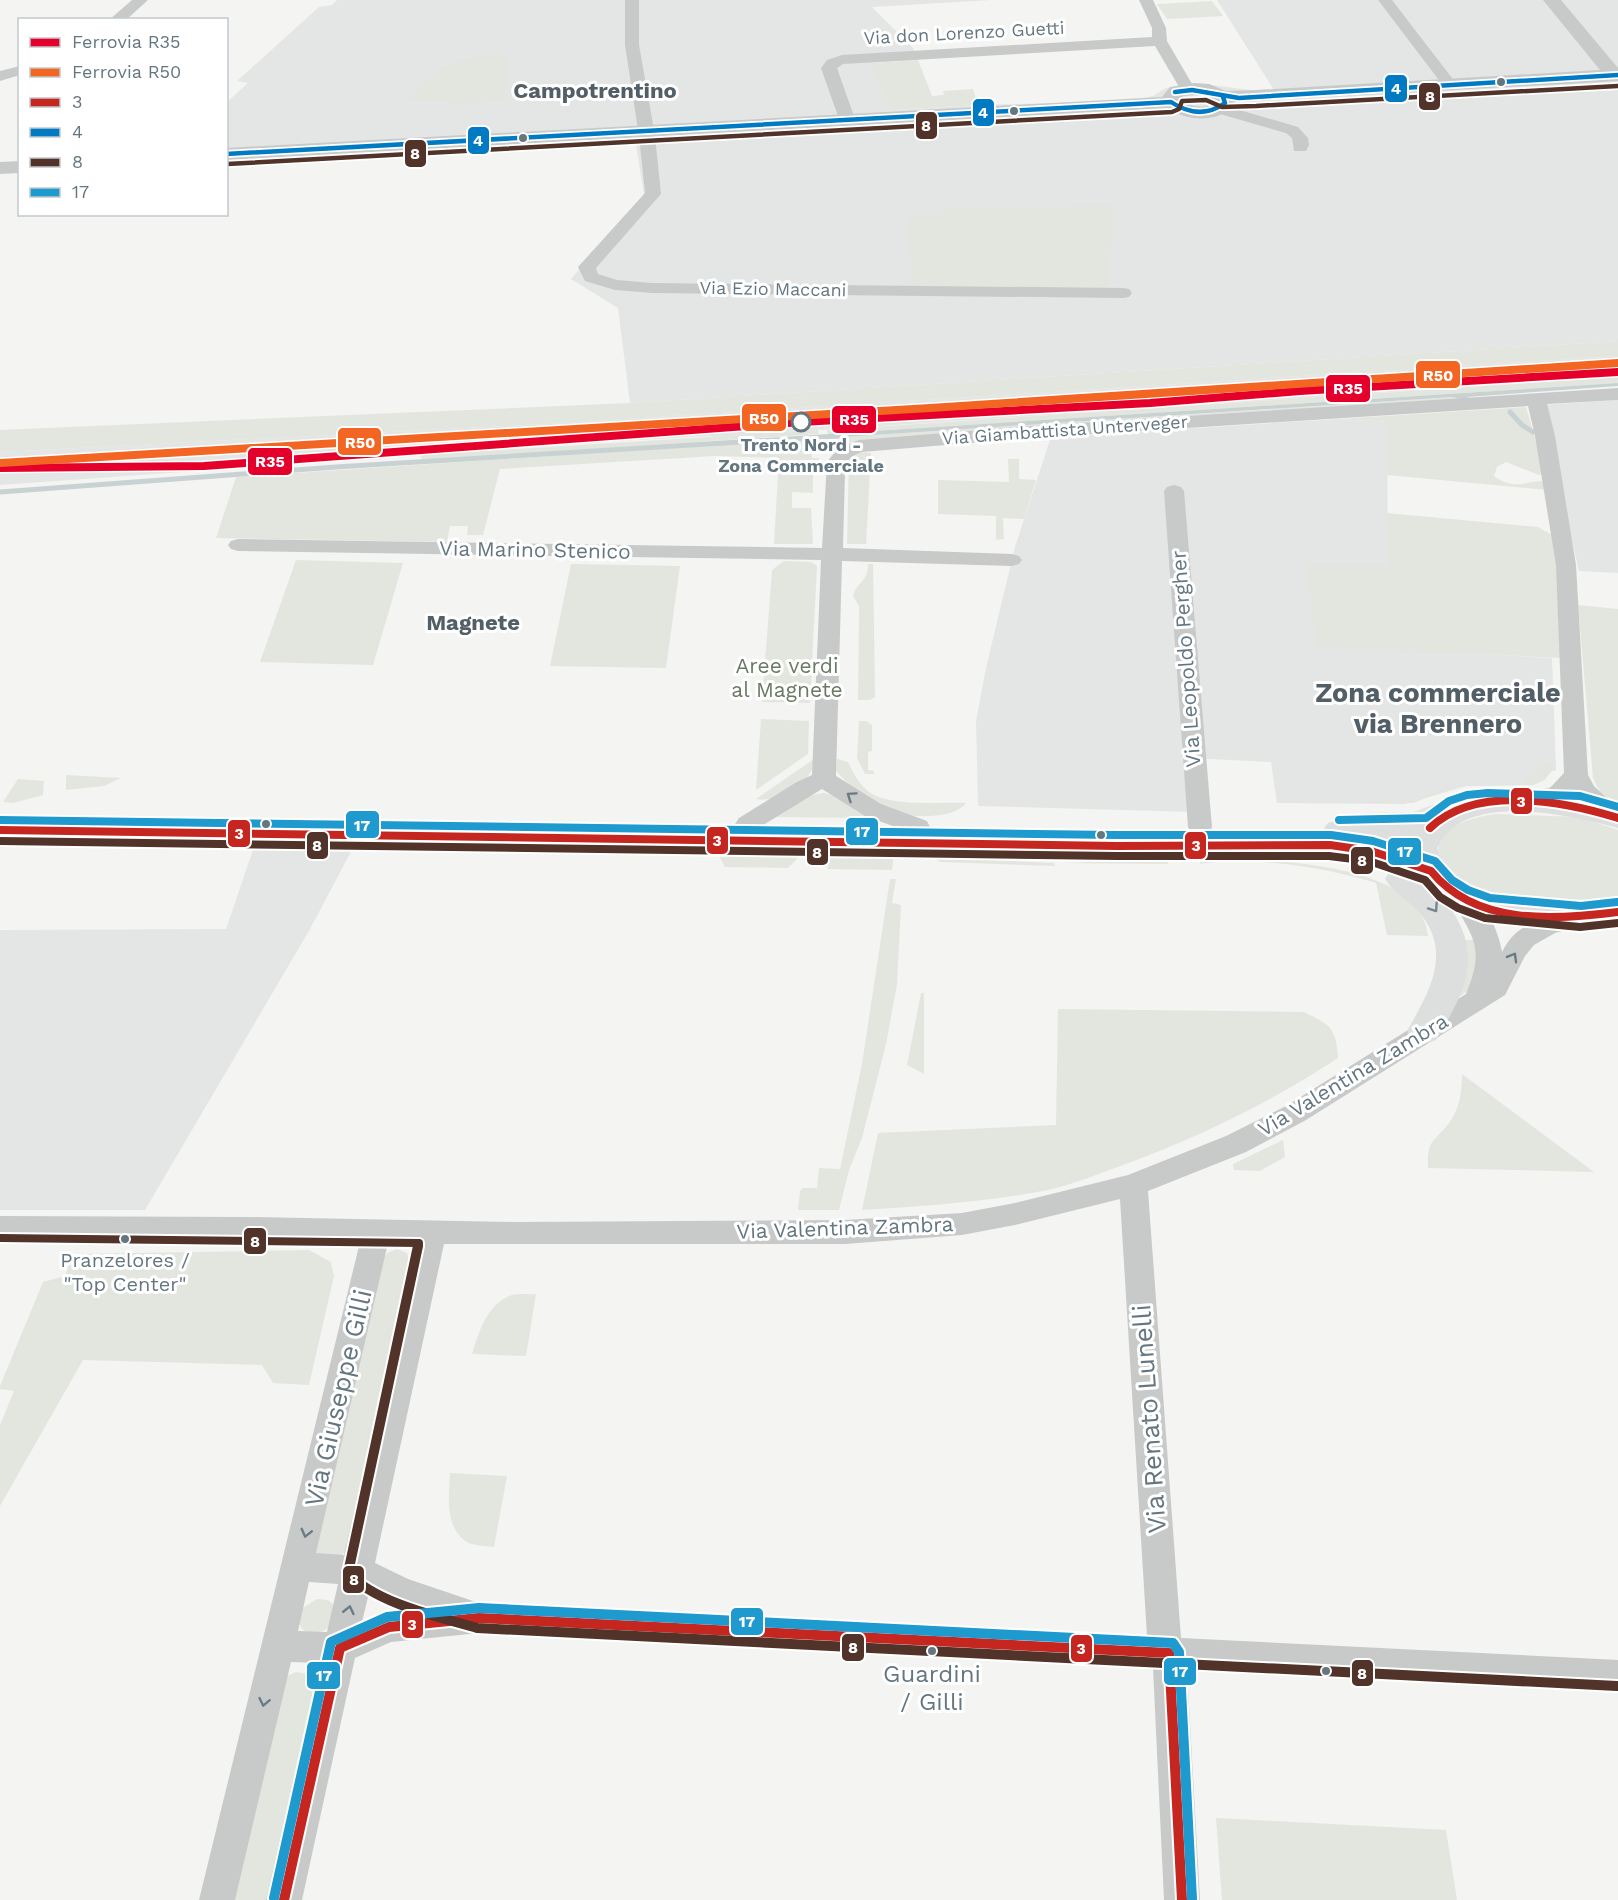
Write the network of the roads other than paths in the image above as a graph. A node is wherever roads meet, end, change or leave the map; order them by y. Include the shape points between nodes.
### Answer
1 (141, 0) edge
2 (632, 0) edge
3 (1146, 0) edge
4 (1385, 0) edge
5 (1552, 0) edge
6 (118, 18) edge
7 (1160, 41) junction
8 (18, 71) edge
9 (1616, 75) edge
10 (0, 76) edge
11 (1450, 85) junction
12 (1187, 89) junction
13 (1171, 102) junction
14 (1221, 103) junction
15 (847, 119) junction
16 (647, 133) junction
17 (1300, 148) dead end
18 (228, 154) edge
19 (18, 167) edge
20 (0, 168) edge
21 (1123, 293) dead end
22 (1618, 393) edge
23 (1536, 399) junction
24 (1174, 491) dead end
25 (238, 545) dead end
26 (832, 554) junction
27 (1012, 560) dead end
28 (1576, 775) junction
29 (824, 779) junction
30 (1534, 804) junction
31 (1615, 817) edge
32 (747, 824) junction
33 (918, 826) junction
34 (2, 827) edge
35 (1200, 827) junction
36 (1430, 828) junction
37 (1266, 846) junction
38 (1431, 871) junction
39 (1463, 900) junction
40 (1618, 912) edge
41 (1581, 917) junction
42 (1476, 1000) junction
43 (1424, 1031) junction
44 (1133, 1185) junction
45 (0, 1227) edge
46 (377, 1230) junction
47 (432, 1233) junction
48 (298, 1566) junction
49 (358, 1571) junction
50 (479, 1618) junction
51 (279, 1646) junction
52 (340, 1648) junction
53 (1167, 1653) junction
54 (1618, 1676) edge
55 (217, 1900) edge
56 (284, 1900) edge
57 (1182, 1900) edge

1 - 6 street
2 - 16 street via 632,45
3 - 7 street via 1159,28
4 - 11 street
5 - 9 street
7 - 12 street
7 - 15 street, Via don Lorenzo Guetti via 842,60 829,68
8 - 10 street
9 - 11 street
11 - 14 street
12 - 13 street via 1174,93
12 - 14 street via 1209,90
13 - 14 street via 1190,111 1206,112
13 - 15 street
14 - 17 street via 1292,130 1299,135
15 - 16 street
16 - 18 street
16 - 21 street, Via Ezio Maccani via 653,194 587,267 591,277 615,285 652,288
19 - 20 street
22 - 23 street, Via Giambattista Unterveger
23 - 26 street, Via Giambattista Unterveger via 859,446 842,454 836,462
23 - 28 street via 1566,565
24 - 35 street, Via Leopoldo Pergher
25 - 26 street, Via Marino Stenico
26 - 27 street, Via Marino Stenico
26 - 29 street, Via Giambattista Unterveger
28 - 30 street via 1556,795
28 - 31 street via 1585,791
29 - 32 street
33 -> 29 street via 873,810
30 - 31 main road via 1579,806
30 - 36 main road via 1469,806 1453,811
32 - 33 main road
32 - 34 main road
33 - 35 main road
34 - 37 main road
35 - 36 main road via 1353,831
36 - 38 main road via 1421,848
37 - 38 main road via 1353,847
37 -> 43 main road via 1336,857 1396,876 1418,889 1434,906 1452,944 1452,972
38 - 39 main road via 1445,888
39 - 41 main road via 1502,911
39 - 42 street via 1487,938 1490,958 1486,981
40 - 41 main road
42 -> 41 street, Via Valentina Zambra via 1496,988 1525,939 1547,926
42 - 43 street, Via Valentina Zambra
43 - 44 street, Via Valentina Zambra via 1296,1113 1236,1144
44 - 47 street, Via Valentina Zambra via 1015,1214 904,1229 821,1233
44 - 53 street, Via Renato Lunelli
45 - 46 street, Via Valentina Zambra
46 - 47 street, Via Valentina Zambra
46 -> 48 street, Via Giuseppe Gilli
47 - 49 street
48 - 49 street
48 - 51 street, Via Giuseppe Gilli
49 - 50 street via 400,1592
52 -> 49 street
50 - 52 street via 388,1627
50 - 53 street
51 - 52 street
51 -> 55 street, Via Giuseppe Gilli
52 - 56 street
53 - 54 street
53 - 57 street, Via Renato Lunelli

